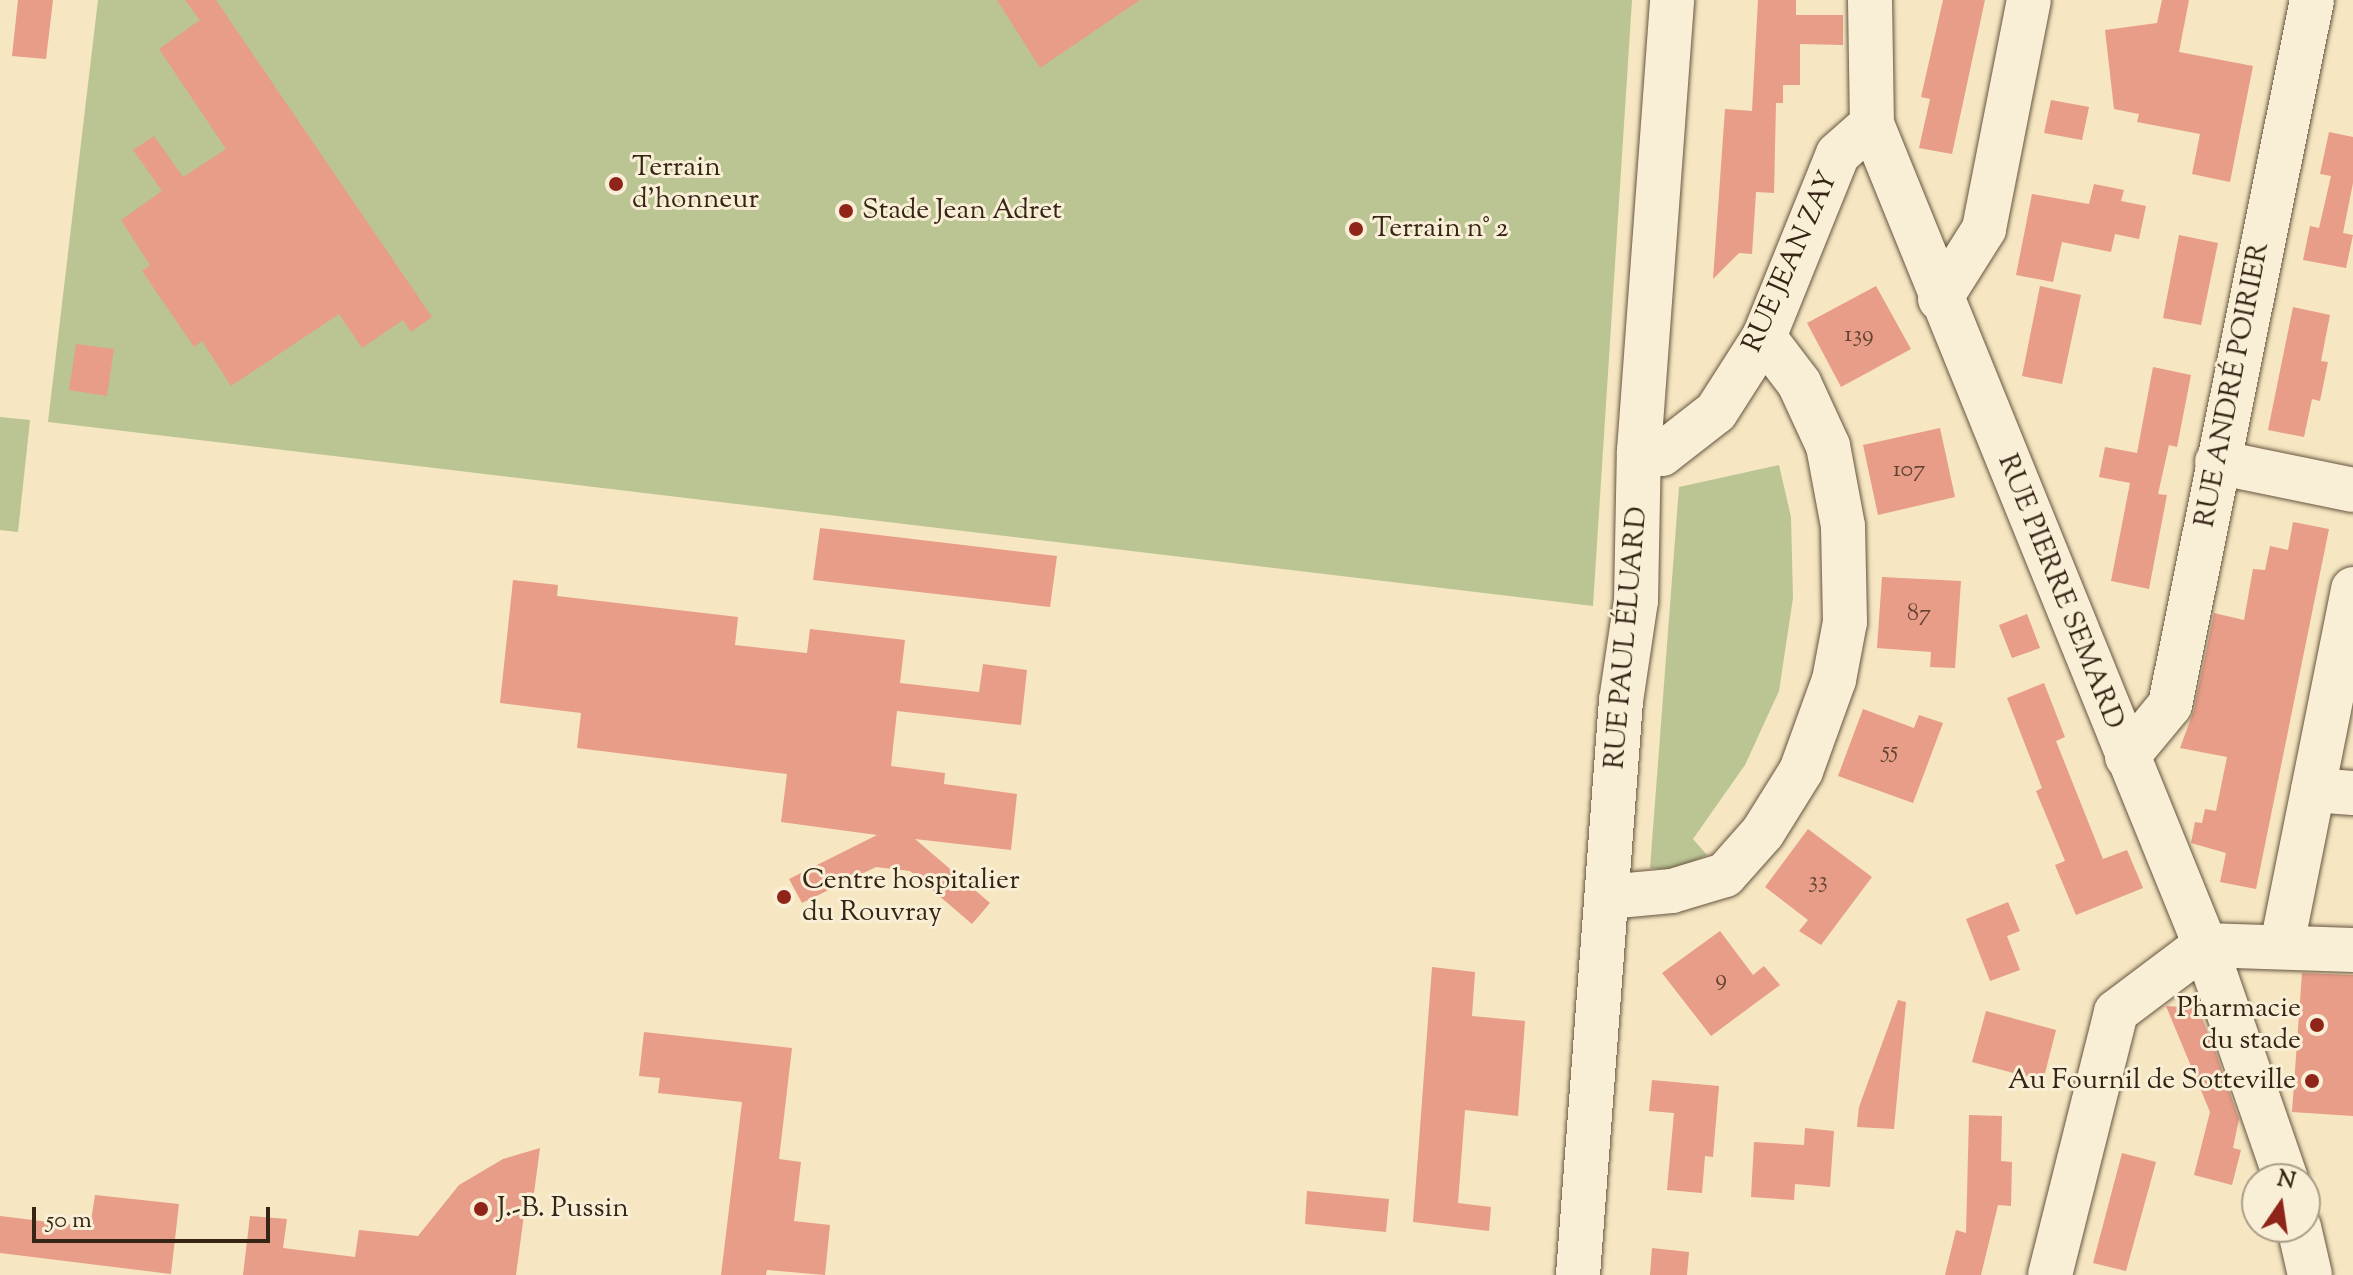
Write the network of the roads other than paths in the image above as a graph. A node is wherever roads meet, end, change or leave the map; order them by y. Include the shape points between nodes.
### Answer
1 (1672, 0) edge
2 (1870, 0) edge
3 (2029, 0) edge
4 (2312, 0) edge
5 (1872, 124) junction
6 (1940, 299) junction
7 (1764, 337) junction
8 (1639, 451) junction
9 (2217, 462) junction
10 (2353, 490) edge
11 (2353, 589) edge
12 (2127, 757) junction
13 (2333, 792) edge
14 (1607, 897) junction
15 (2205, 945) junction
16 (2282, 945) junction
17 (2353, 950) edge
18 (2280, 1163) edge
19 (2303, 1243) edge
20 (1578, 1275) edge
21 (2050, 1275) edge
22 (2310, 1275) edge

1 - 8 street, RUE PAUL ÉLUARD
2 - 5 street, RUE PIERRE SEMARD
3 - 6 street via 1984,229
4 - 9 street, RUE ANDRÉ POIRIER
5 - 6 street, RUE PIERRE SEMARD
5 - 7 street, RUE JEAN ZAY via 1838,154
6 - 12 street, RUE PIERRE SEMARD
7 - 8 street, RUE JEAN ZAY via 1716,412 1662,454
7 - 14 street via 1799,383 1828,446 1843,526 1845,622 1834,680 1801,771 1763,832 1725,875 1672,891
8 - 14 street, RUE PAUL ÉLUARD via 1636,601 1621,701
9 - 10 street
9 - 12 street, RUE ANDRÉ POIRIER via 2170,705
11 - 13 street
12 - 15 street, RUE PIERRE SEMARD
13 - 16 street
14 - 20 street, RUE PAUL ÉLUARD
15 - 16 street
15 - 18 street, RUE PIERRE SEMARD
15 - 21 street via 2116,1012
16 - 17 street
19 - 22 street

